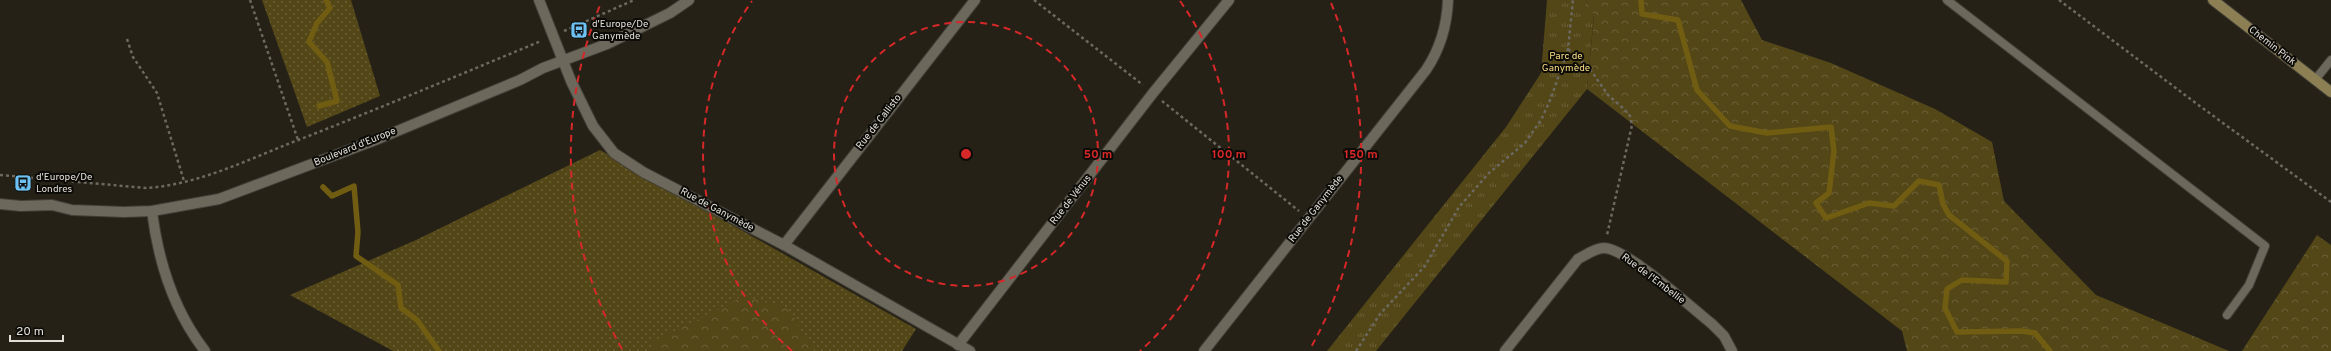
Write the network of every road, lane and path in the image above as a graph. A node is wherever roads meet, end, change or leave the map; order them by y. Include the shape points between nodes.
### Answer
1 (250, 0) edge
2 (539, 0) edge
3 (634, 0) edge
4 (689, 0) edge
5 (975, 0) edge
6 (1034, 0) edge
7 (1229, 0) edge
8 (1448, 0) edge
9 (1573, 0) edge
10 (1948, 0) edge
11 (2060, 0) edge
12 (2212, 0) edge
13 (553, 36) junction
14 (127, 39) dead end
15 (1568, 49) junction
16 (563, 60) junction
17 (2331, 60) edge
18 (2315, 80) junction
19 (2331, 92) edge
20 (1153, 93) junction
21 (298, 140) junction
22 (0, 176) edge
23 (184, 181) junction
24 (2331, 202) edge
25 (0, 204) edge
26 (152, 211) junction
27 (1308, 218) junction
28 (784, 245) junction
29 (1604, 248) junction
30 (2227, 315) dead end
31 (958, 345) junction
32 (205, 351) edge
33 (970, 351) edge
34 (1204, 351) edge
35 (1356, 351) edge
36 (1505, 351) edge
37 (1732, 351) edge

1 - 21 path
2 - 13 street, Rue de Ganymède
3 - 13 path
4 - 16 street, Boulevard d'Europe via 670,13 607,44
5 - 28 street, Rue de Callisto
6 - 20 path
7 - 20 street, Rue de Vénus
8 - 27 street, Rue de Ganymède via 1446,24 1434,58
9 - 15 path
10 - 30 lane via 2265,246 2250,286
11 - 24 path via 2196,104
12 - 18 main road, Chemin Pink
13 - 16 street, Rue de Ganymède
13 - 21 path
14 - 23 path via 134,58 157,93
15 - 29 path via 1590,69 1608,95 1630,116 1632,125
15 - 35 path via 1541,120 1529,137 1489,173 1459,207 1425,266 1380,314
16 - 26 street, Boulevard d'Europe via 385,136 244,191 219,200
16 - 28 street, Rue de Ganymède via 593,126 614,153 643,172
17 - 18 lane
18 - 19 main road, Chemin Pink
20 - 27 path
20 - 31 street, Rue de Vénus
21 - 23 path
22 - 23 path via 146,188 168,187
25 - 26 street, Boulevard d'Europe via 52,205 72,210
26 - 32 street via 156,241 171,292
27 - 34 street, Rue de Ganymède
28 - 31 street, Rue de Ganymède
29 - 36 street via 1578,259
29 - 37 street, Rue de l'Embellie via 1627,257 1712,324 1724,336
31 - 33 street, Rue de Ganymède

